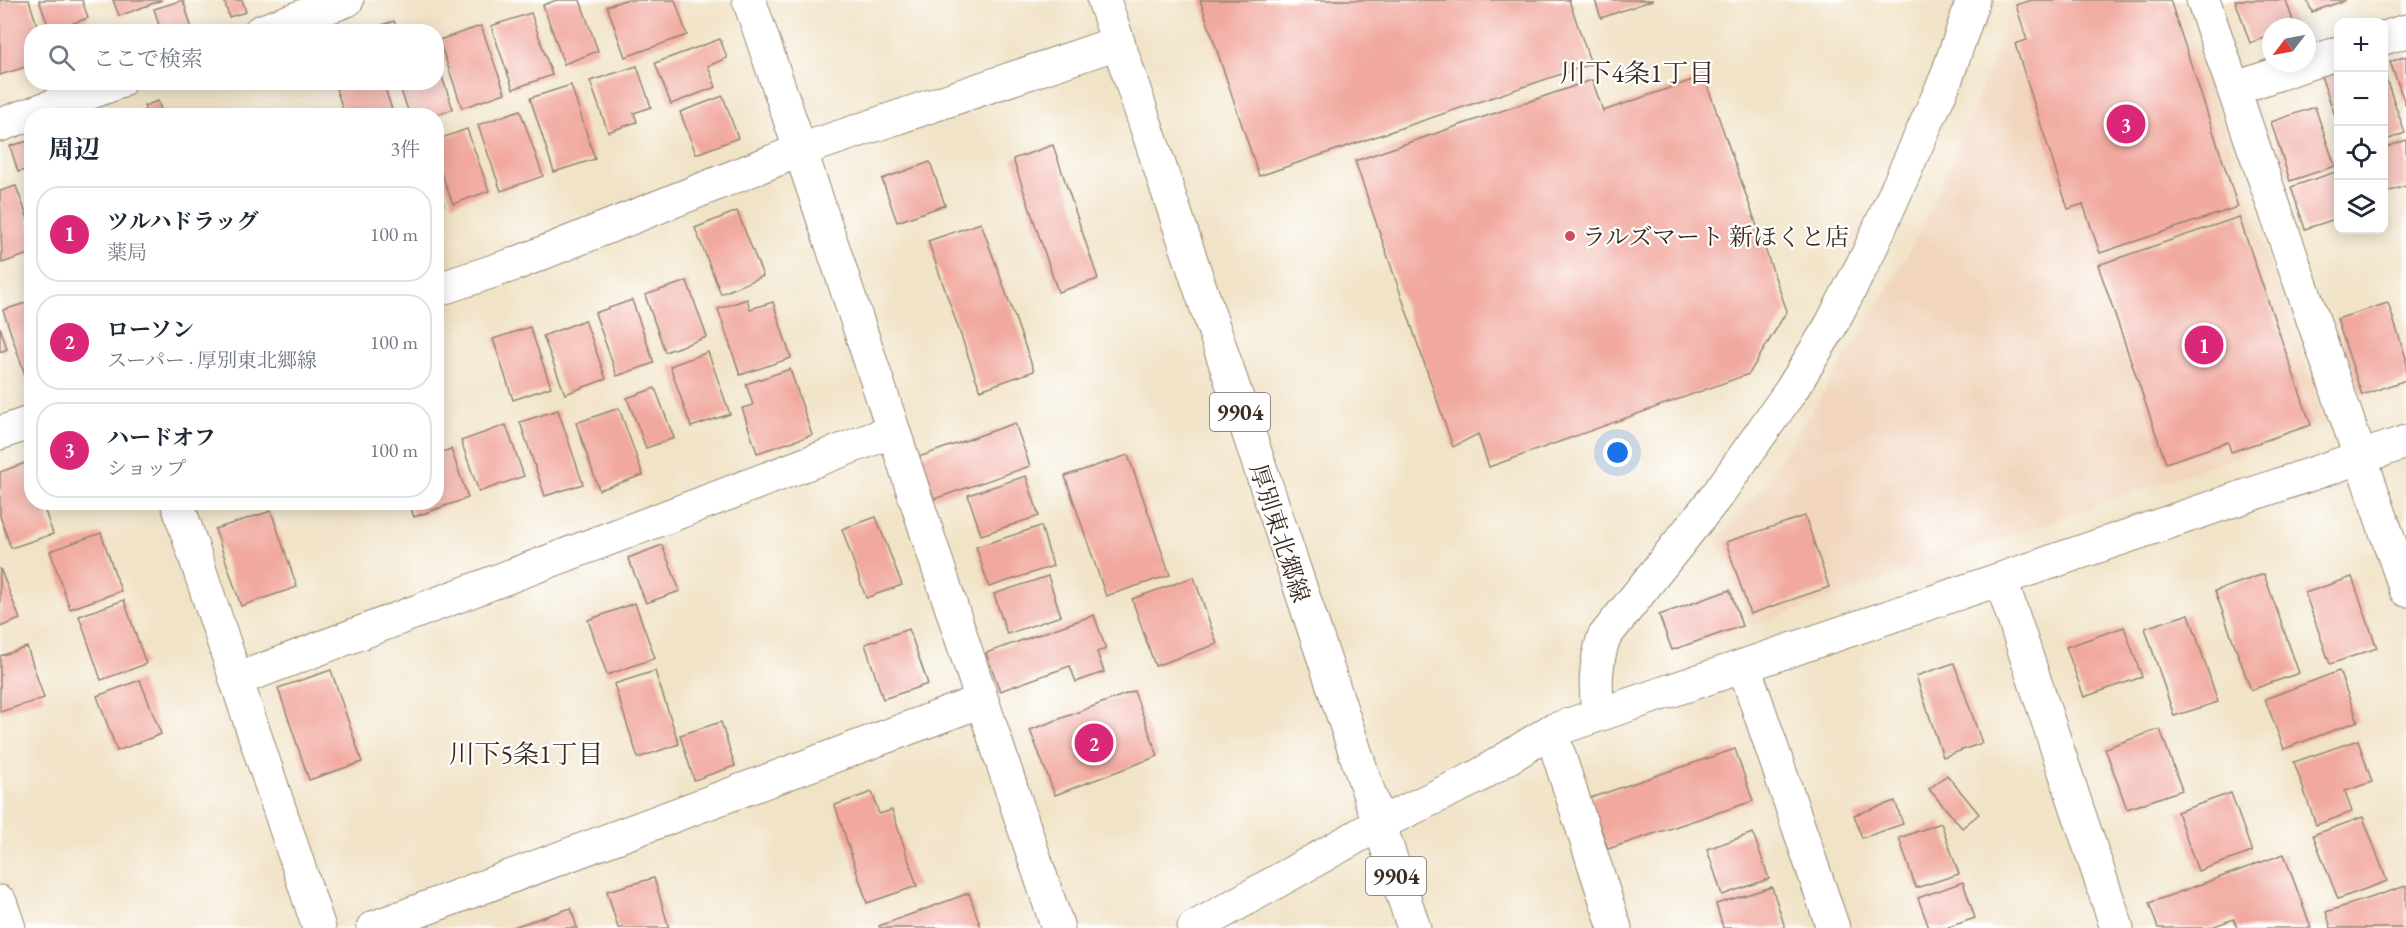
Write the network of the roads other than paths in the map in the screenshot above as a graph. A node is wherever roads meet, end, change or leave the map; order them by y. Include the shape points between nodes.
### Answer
1 (347, 0) edge
2 (749, 0) edge
3 (1104, 0) edge
4 (1973, 0) edge
5 (2203, 0) edge
6 (282, 24) edge
7 (2406, 30) edge
8 (2388, 37) edge
9 (1117, 43) junction
10 (2334, 54) edge
11 (2234, 89) junction
12 (97, 90) edge
13 (47, 108) edge
14 (24, 116) edge
15 (0, 125) edge
16 (801, 150) junction
17 (444, 287) edge
18 (24, 425) edge
19 (893, 430) junction
20 (0, 433) edge
21 (2406, 442) edge
22 (2361, 458) junction
23 (180, 510) edge
24 (2001, 580) junction
25 (2406, 590) edge
26 (1744, 666) junction
27 (236, 680) junction
28 (981, 701) junction
29 (1598, 714) junction
30 (1551, 731) junction
31 (1379, 824) junction
32 (0, 902) edge
33 (9, 928) edge
34 (319, 928) edge
35 (373, 928) edge
36 (1058, 928) edge
37 (1194, 928) edge
38 (1414, 928) edge
39 (1615, 928) edge
40 (1833, 928) edge
41 (2117, 928) edge

1 - 6 street
2 - 16 street
3 - 9 street, 厚別東北郷線 / 9904
4 - 29 street via 1946,79 1868,254 1830,327 1718,494 1604,637 1596,660
5 - 11 street
7 - 8 street
9 - 16 street
9 - 31 street, 厚別東北郷線 / 9904
10 - 11 street
11 - 22 street
12 - 13 street
14 - 15 street
16 - 17 street via 515,264
16 - 19 street
18 - 20 street
19 - 27 street
19 - 28 street
21 - 22 street
22 - 24 street
22 - 25 street
23 - 27 street
24 - 26 street
24 - 41 street
26 - 29 street
26 - 40 street
27 - 34 street
28 - 35 street
28 - 36 street
29 - 30 street
30 - 31 street via 1477,777
30 - 39 street
31 - 37 street
31 - 38 street, 厚別東北郷線 / 9904
32 - 33 street

